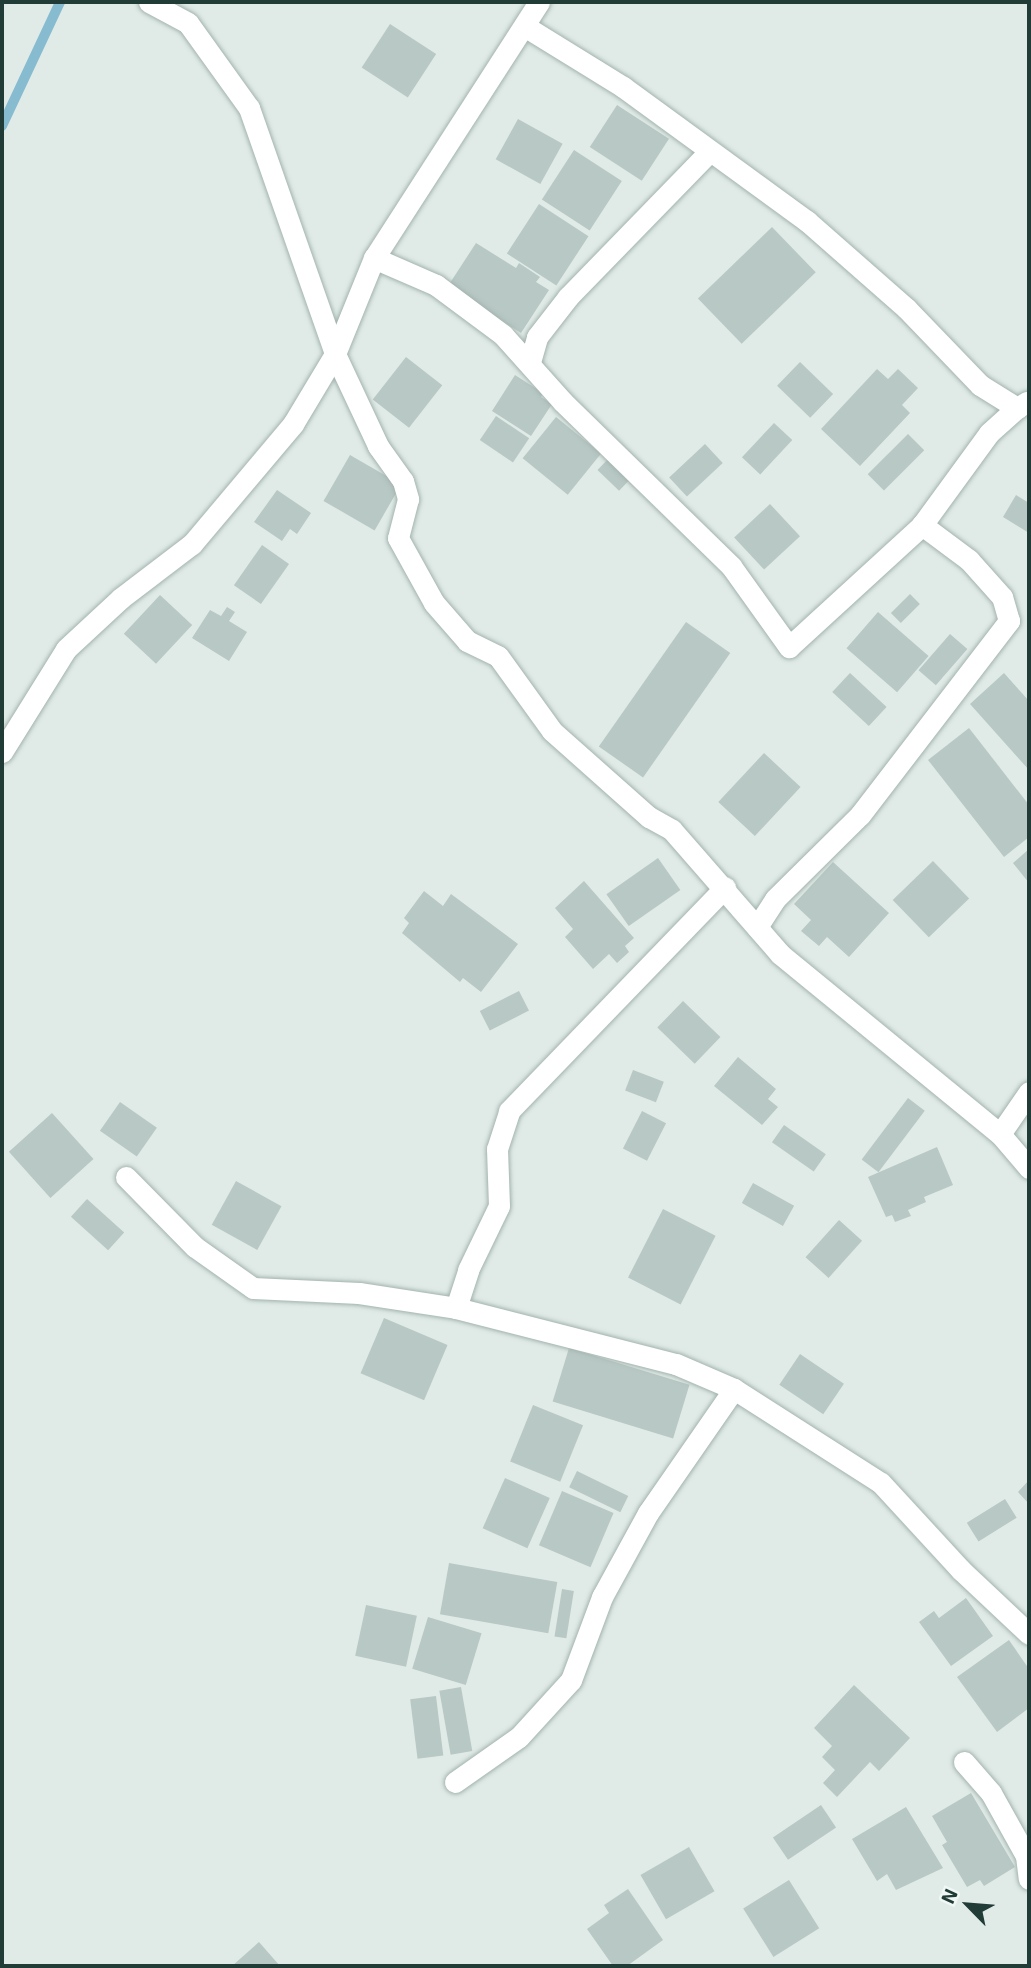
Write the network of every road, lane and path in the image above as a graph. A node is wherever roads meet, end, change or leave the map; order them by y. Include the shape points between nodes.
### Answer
1 (149, 2) edge
2 (539, 2) edge
3 (526, 27) junction
4 (709, 152) junction
5 (374, 258) junction
6 (335, 354) junction
7 (530, 362) junction
8 (1023, 404) edge
9 (922, 525) junction
10 (2, 752) edge
11 (725, 887) junction
12 (757, 926) junction
13 (1029, 1093) edge
14 (1000, 1134) junction
15 (1029, 1168) edge
16 (126, 1177) dead end
17 (456, 1308) junction
18 (734, 1389) junction
19 (1029, 1634) edge
20 (964, 1762) dead end
21 (455, 1782) dead end
22 (1029, 1879) edge

1 - 6 street via 188,23 249,108
2 - 3 street
3 - 4 street via 623,87
3 - 5 street via 473,100
4 - 7 street via 568,297 537,337
4 - 8 street via 807,221 906,308 980,385
5 - 6 street
5 - 7 street via 436,285 503,335
6 - 10 street via 293,424 217,517 192,544 121,598 66,649
6 - 11 street via 378,446 403,481 408,499 398,538 434,603 467,641 498,656 552,731 649,817 672,830
7 - 9 street via 563,401 732,566 789,647
8 - 9 street via 989,433
9 - 12 street via 977,569 1002,597 1009,621 860,815 775,899
11 - 12 street
11 - 17 street via 509,1111 497,1149 499,1206 468,1270
12 - 14 street via 780,954
13 - 14 street
14 - 15 street
16 - 17 street via 195,1247 253,1288 359,1293
17 - 18 street via 676,1364
18 - 19 street via 881,1483 961,1570
18 - 21 street via 649,1513 602,1597 571,1680 519,1737
20 - 22 street via 991,1793 1026,1856

